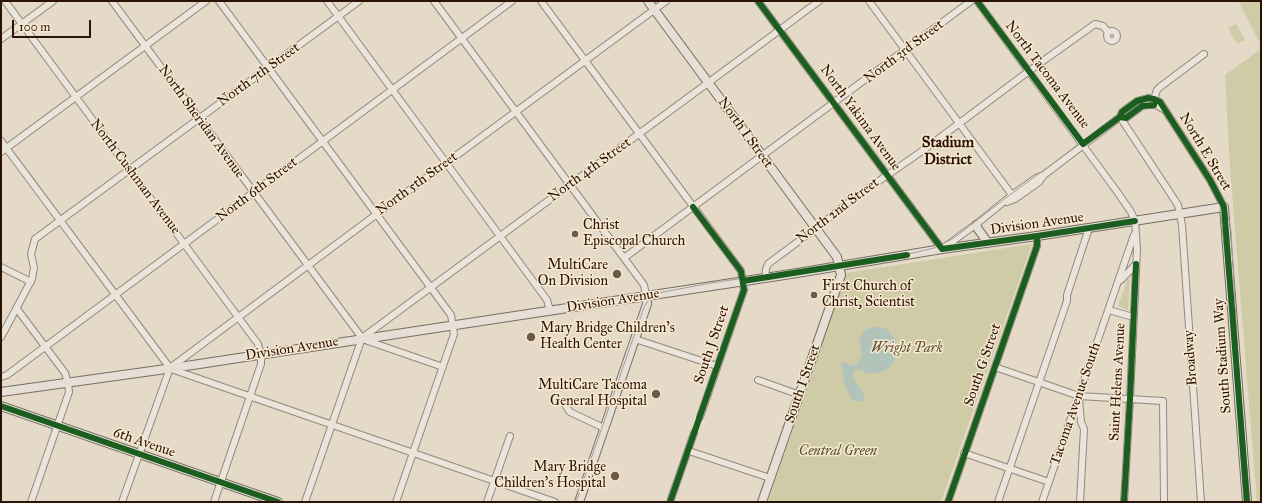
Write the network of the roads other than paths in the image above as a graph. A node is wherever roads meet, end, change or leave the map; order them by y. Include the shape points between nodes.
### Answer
1 (5, 1) edge
2 (53, 1) edge
3 (112, 1) edge
4 (206, 1) edge
5 (219, 1) edge
6 (326, 1) edge
7 (359, 1) edge
8 (434, 1) edge
9 (512, 1) edge
10 (541, 1) edge
11 (648, 1) edge
12 (666, 1) edge
13 (758, 1) edge
14 (819, 1) edge
15 (869, 1) edge
16 (971, 1) edge
17 (978, 1) edge
18 (654, 9) junction
19 (338, 16) junction
20 (22, 24) junction
21 (780, 30) junction
22 (1108, 32) dead end
23 (1, 39) edge
24 (461, 39) junction
25 (145, 46) junction
26 (905, 51) junction
27 (1204, 54) dead end
28 (585, 61) junction
29 (269, 68) junction
30 (1029, 71) junction
31 (708, 83) junction
32 (392, 90) junction
33 (76, 97) junction
34 (1154, 99) junction
35 (834, 104) junction
36 (1165, 110) junction
37 (516, 112) junction
38 (1120, 118) junction
39 (199, 119) junction
40 (959, 124) junction
41 (639, 134) junction
42 (1, 141) edge
43 (323, 141) junction
44 (1083, 144) junction
45 (4, 150) edge
46 (762, 156) junction
47 (446, 163) junction
48 (130, 170) junction
49 (886, 175) junction
50 (1044, 175) junction
51 (570, 185) junction
52 (253, 192) junction
53 (1012, 195) junction
54 (1004, 203) junction
55 (693, 207) junction
56 (1224, 207) junction
57 (377, 214) junction
58 (1180, 215) junction
59 (1135, 220) junction
60 (60, 222) junction
61 (976, 224) junction
62 (816, 228) junction
63 (1089, 228) junction
64 (1135, 232) junction
65 (500, 236) junction
66 (1037, 236) junction
67 (988, 243) junction
68 (184, 244) junction
69 (942, 249) junction
70 (624, 258) junction
71 (1136, 264) junction
72 (308, 265) junction
73 (839, 266) junction
74 (1, 267) edge
75 (765, 278) junction
76 (743, 281) junction
77 (31, 282) junction
78 (1118, 283) junction
79 (431, 287) junction
80 (115, 295) junction
81 (646, 295) junction
82 (17, 308) junction
83 (550, 310) junction
84 (1109, 310) junction
85 (238, 317) junction
86 (1133, 318) junction
87 (453, 325) junction
88 (1, 337) edge
89 (362, 338) junction
90 (635, 338) junction
91 (46, 346) junction
92 (261, 354) junction
93 (717, 366) junction
94 (443, 367) junction
95 (170, 368) junction
96 (995, 368) junction
97 (1, 377) edge
98 (758, 380) dead end
99 (1039, 382) junction
100 (68, 383) junction
101 (1, 392) edge
102 (800, 395) junction
103 (250, 396) junction
104 (1079, 396) junction
105 (1130, 399) junction
106 (1, 406) edge
107 (566, 406) dead end
108 (700, 417) tunnel mouth
109 (58, 425) junction
110 (332, 425) junction
111 (604, 428) junction
112 (694, 433) tunnel mouth
113 (510, 436) dead end
114 (688, 451) junction
115 (413, 453) junction
116 (964, 453) junction
117 (138, 454) junction
118 (1009, 468) junction
119 (770, 478) junction
120 (494, 481) junction
121 (221, 482) junction
122 (1049, 482) junction
123 (31, 502) edge
124 (122, 502) edge
125 (214, 502) edge
126 (278, 502) edge
127 (305, 502) edge
128 (396, 502) edge
129 (487, 502) edge
130 (555, 502) edge
131 (579, 502) edge
132 (670, 502) edge
133 (762, 502) edge
134 (948, 502) edge
135 (998, 502) edge
136 (1042, 502) edge
137 (1080, 502) edge
138 (1124, 502) edge
139 (1164, 502) edge
140 (1201, 502) edge
141 (1247, 502) edge

1 - 20 street, North Cushman Avenue
2 - 20 street
3 - 25 street, North Sheridan Avenue
4 - 25 street
5 - 29 street
6 - 19 street
7 - 19 street, North 7th Street
8 - 24 street
9 - 24 street, North 6th Street
10 - 28 street
11 - 18 main road, North I Street
12 - 18 street, North 5th Street
13 - 21 street, North Yakima Avenue
14 - 21 street, North 4th Street
15 - 26 street
16 - 26 street, North 3rd Street
17 - 30 street, North Tacoma Avenue
18 - 28 street, North 5th Street
18 - 31 main road, North I Street
19 - 29 street, North 7th Street
19 - 32 street
20 - 23 street
20 - 33 street, North Cushman Avenue
21 - 31 street, North 4th Street
21 - 35 street, North Yakima Avenue
22 - 30 street, North 2nd Street via 1103,26 1095,24
24 - 32 street, North 6th Street
24 - 37 street
25 - 33 street
25 - 39 street, North Sheridan Avenue
26 - 35 street, North 3rd Street
26 - 40 street
27 - 34 street via 1160,87
28 - 37 street, North 5th Street
28 - 41 street
29 - 39 street, North 7th Street
29 - 43 street
30 - 40 street, North 2nd Street
30 - 44 street, North Tacoma Avenue
31 - 41 street, North 4th Street
31 - 46 main road, North I Street
32 - 43 street, North 6th Street
32 - 47 street
33 - 45 street
33 - 48 street, North Cushman Avenue
34 - 36 street, North E Street via 1160,102
34 - 38 street via 1137,101 1122,112
35 - 46 street, North 3rd Street
35 - 49 street, North Yakima Avenue
36 - 38 street, North E Street via 1147,105 1126,118
36 - 56 street, North E Street via 1210,180
37 - 47 street, North 5th Street
37 - 51 street
38 - 44 street
38 - 58 street, Broadway via 1178,205
39 - 48 street, North 7th Street
39 - 52 street, North Sheridan Avenue
40 - 49 street, North 2nd Street
40 - 53 street
41 - 51 street, North 4th Street
41 - 55 street
42 - 45 street
43 - 52 street, North 6th Street
43 - 57 street
44 - 50 street
44 - 59 street, North Tacoma Avenue
45 - 60 street
46 - 55 street, North 3rd Street
46 - 62 main road, North I Street
47 - 57 street, North 5th Street
47 - 65 street
48 - 60 street, North 7th Street
48 - 68 street, North Cushman Avenue
49 - 62 street, North 2nd Street
49 - 69 street, North Yakima Avenue
50 - 53 street
50 - 54 street via 1039,182 1015,199
51 - 65 street, North 4th Street
51 - 70 street
52 - 68 street, North 6th Street
52 - 72 street, North Sheridan Avenue
53 - 54 street
54 - 61 street
55 - 70 street, North 3rd Street
55 - 76 street via 741,271
56 - 58 main road, Division Avenue
56 - 141 main road, South Stadium Way
57 - 72 street, North 5th Street
57 - 79 street
58 - 59 main road, Division Avenue
58 - 140 street, Broadway
59 - 63 main road, Division Avenue
59 - 64 street, Saint Helens Avenue
60 - 77 street, North 7th Street via 35,239 31,254 34,270
60 - 80 street
61 - 67 main road
61 - 69 street
62 - 73 main road, North I Street via 837,257
62 - 75 street, North 2nd Street via 768,264
63 - 66 main road, Division Avenue
63 - 99 street
64 - 71 street, Saint Helens Avenue
64 - 78 street, Tacoma Avenue South
65 - 79 street, North 4th Street
65 - 83 street via 548,301
66 - 67 main road, Division Avenue
66 - 96 street, South G Street via 1037,246
67 - 69 main road, Division Avenue
68 - 80 street, North 6th Street
68 - 85 street, North Cushman Avenue
69 - 73 main road, Division Avenue
70 - 81 street via 644,285
71 - 78 street, Tacoma Avenue South
71 - 86 street, Saint Helens Avenue
72 - 85 street, North 5th Street
72 - 89 street, North Sheridan Avenue
73 - 75 main road, Division Avenue
73 - 102 main road, South I Street via 841,275
74 - 77 street
75 - 76 main road, Division Avenue
76 - 81 main road, Division Avenue
76 - 93 street, South J Street via 744,290
77 - 82 street
78 - 84 street, Tacoma Avenue South
79 - 87 street via 451,315
79 - 89 street, North 4th Street
80 - 91 street, North 6th Street
80 - 95 street
81 - 83 main road, Division Avenue
81 - 90 main road via 647,304
82 - 88 street
82 - 91 street
83 - 87 main road, Division Avenue
84 - 86 street
84 - 104 street, Tacoma Avenue South
85 - 92 street, North Cushman Avenue via 258,344
85 - 95 street, North 5th Street
86 - 105 street, Saint Helens Avenue
87 - 89 main road, Division Avenue
87 - 94 street via 454,334
89 - 92 main road, Division Avenue
89 - 94 street
89 - 110 street
90 - 93 street
90 - 111 main road
91 - 97 street, North 6th Street
91 - 100 street via 65,373
92 - 95 main road, Division Avenue
92 - 103 street via 261,364
93 - 108 street, South J Street
94 - 115 street
95 - 100 main road, Division Avenue
95 - 103 street
95 - 117 street
96 - 99 street
96 - 116 street, South G Street
98 - 102 street
99 - 104 street
99 - 118 street
100 - 101 main road, Division Avenue
100 - 109 street via 69,392
102 - 119 main road, South I Street
103 - 110 street
103 - 121 street
104 - 105 street
104 - 122 street, Tacoma Avenue South
104 - 137 street via 1084,429
105 - 138 street, Saint Helens Avenue
105 - 139 street via 1163,401
106 - 109 main road, 6th Avenue
107 - 111 street via 570,412
109 - 117 main road, 6th Avenue
109 - 123 street
110 - 115 street
110 - 127 street
111 - 131 main road
112 - 114 street
113 - 120 street
114 - 119 street
114 - 132 street
115 - 120 street
115 - 128 street
116 - 118 street
116 - 134 street, South G Street
117 - 121 main road, 6th Avenue
117 - 124 street
118 - 122 street
118 - 135 street
119 - 133 main road, South I Street
120 - 129 street
120 - 130 street
121 - 125 street
121 - 126 main road, 6th Avenue
122 - 136 street, Tacoma Avenue South

